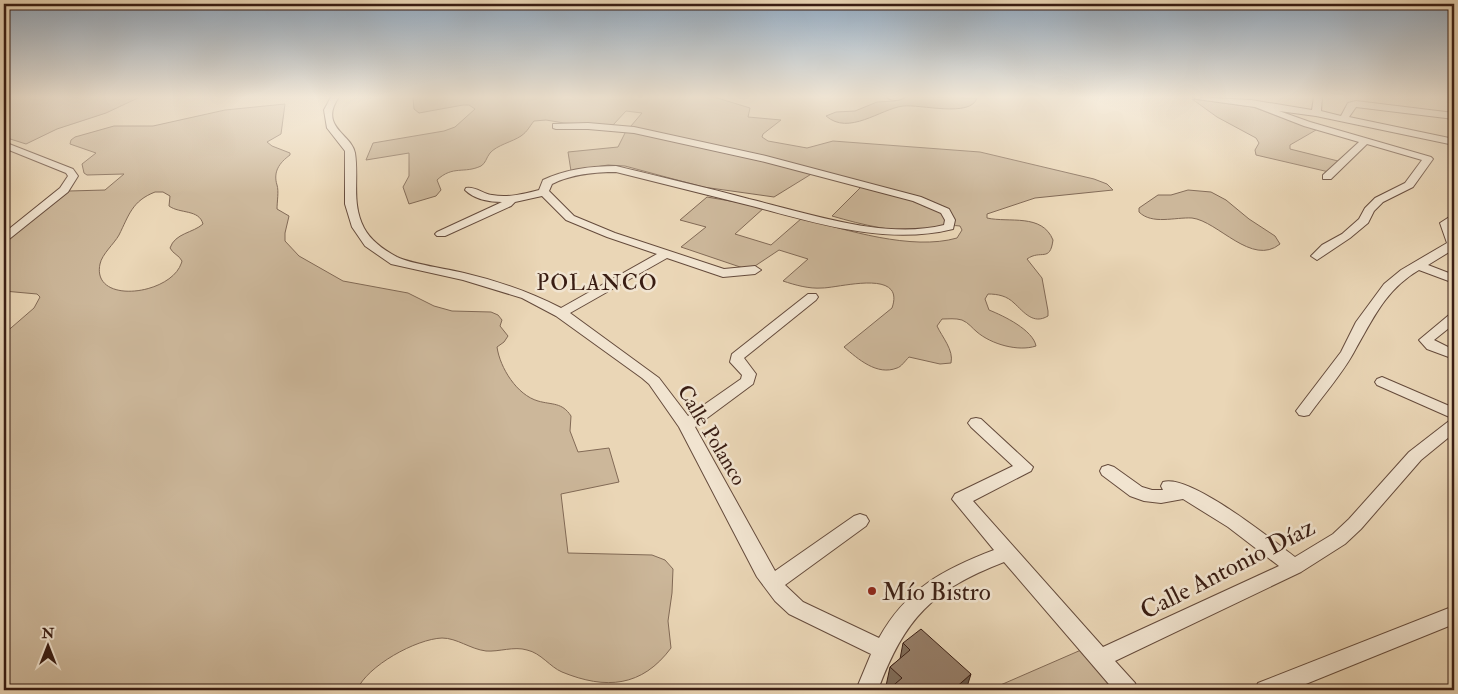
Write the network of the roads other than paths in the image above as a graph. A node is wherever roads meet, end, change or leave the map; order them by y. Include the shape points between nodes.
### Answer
1 (331, 129) edge
2 (627, 129) edge
3 (1325, 129) edge
4 (1396, 129) edge
5 (1364, 141) junction
6 (1454, 142) edge
7 (4, 145) edge
8 (1327, 177) dead end
9 (470, 190) dead end
10 (544, 192) junction
11 (512, 199) junction
12 (1454, 217) edge
13 (441, 234) dead end
14 (4, 238) edge
15 (666, 254) junction
16 (1317, 256) dead end
17 (1418, 265) junction
18 (755, 270) dead end
19 (1454, 279) edge
20 (812, 297) dead end
21 (561, 313) junction
22 (1454, 318) edge
23 (1454, 355) edge
24 (1382, 382) dead end
25 (1304, 410) dead end
26 (1454, 414) edge
27 (976, 423) dead end
28 (686, 425) junction
29 (1454, 425) edge
30 (1108, 471) dead end
31 (1169, 486) dead end
32 (1187, 492) junction
33 (860, 521) dead end
34 (1007, 553) junction
35 (1294, 567) junction
36 (773, 583) junction
37 (1454, 615) edge
38 (883, 650) junction
39 (1099, 659) junction
40 (867, 690) edge
41 (1127, 690) edge
42 (1266, 690) edge

1 - 21 street, Calle Polanco via 350,151 350,204 358,227 369,244 395,261 526,295
2 - 10 street via 766,159 917,199 945,211 950,220 949,227 927,233 842,224 616,169 590,170 556,178 547,182
3 - 5 street
4 - 6 street
5 - 8 street
5 - 16 street via 1428,159 1409,185 1379,200 1364,221
7 - 14 street via 70,171 73,176 64,190
9 - 11 street via 494,199
10 - 11 street
10 - 15 street via 570,218
11 - 13 street
12 - 17 street via 1446,223 1451,246
15 - 18 street via 723,273
15 - 21 street
17 - 19 street
17 - 25 street via 1388,287 1363,322 1347,353
20 - 28 street via 736,356 737,362 749,374 748,381
21 - 28 street, Calle Polanco via 654,381
22 - 23 street via 1426,340
24 - 26 street
27 - 34 street via 1025,467 961,499
28 - 36 street, Calle Polanco
29 - 35 street, Calle Antonio Díaz via 1415,456 1339,539
30 - 32 street via 1146,498
31 - 32 street
32 - 35 street via 1224,514
33 - 36 street
34 - 38 street via 968,568 920,598
34 - 39 street
35 - 39 street, Calle Antonio Díaz
36 - 38 street, Calle Polanco via 796,608
37 - 42 street
38 - 40 street
39 - 41 street

